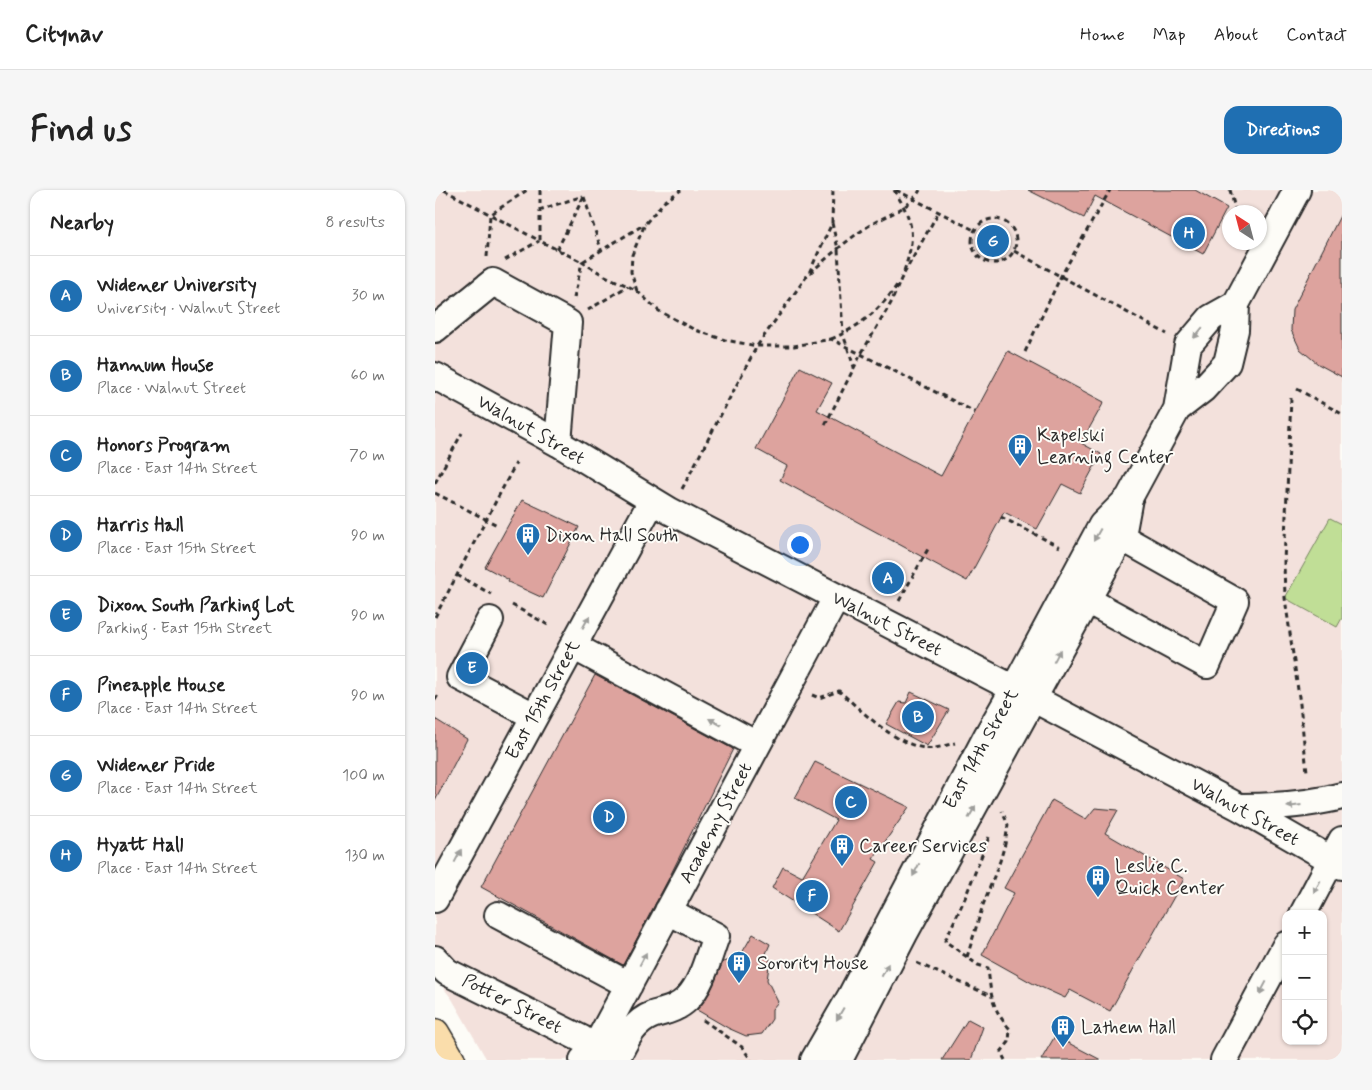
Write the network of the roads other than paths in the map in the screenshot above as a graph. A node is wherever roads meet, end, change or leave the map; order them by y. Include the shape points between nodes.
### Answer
1 (1297, 190) edge
2 (1236, 304) junction
3 (435, 329) edge
4 (435, 376) edge
5 (1177, 409) junction
6 (557, 444) junction
7 (1129, 498) junction
8 (661, 506) junction
9 (1121, 538) junction
10 (836, 598) junction
11 (1087, 600) junction
12 (490, 620) dead end
13 (573, 646) junction
14 (1024, 694) junction
15 (534, 716) junction
16 (757, 745) junction
17 (1342, 796) edge
18 (1239, 807) junction
19 (1339, 856) edge
20 (435, 899) edge
21 (1305, 910) edge
22 (668, 911) junction
23 (498, 915) dead end
24 (895, 937) junction
25 (1282, 952) edge
26 (435, 959) edge
27 (629, 984) junction
28 (435, 1033) edge
29 (603, 1057) edge
30 (451, 1060) edge
31 (814, 1060) edge
32 (839, 1060) edge
33 (1224, 1060) edge

1 - 2 street, East 14th Street
2 - 5 street, East 14th Street via 1235,330 1227,363 1203,389
2 -> 5 street, East 14th Street via 1211,318 1188,345
3 - 6 street via 489,276 568,323
4 - 6 street, Walnut Street
5 - 7 street, East 14th Street
6 - 8 street, Walnut Street
7 - 9 street, East 14th Street
7 -> 14 street, East 14th Street via 1102,525 1083,559
8 - 10 street, Walnut Street
13 -> 8 street, East 15th Street
9 - 11 street, East 14th Street
9 - 11 street via 1235,601 1207,665
10 - 14 street, Walnut Street
10 - 16 street, Academy Street
14 -> 11 street, East 14th Street
12 - 15 street via 460,677
13 - 15 street, East 15th Street
16 -> 13 street
14 - 18 street, Walnut Street
24 -> 14 street, East 14th Street
14 -> 24 street, East 14th Street via 987,736
20 -> 15 street, East 15th Street
16 - 22 street, Academy Street
17 -> 18 street via 1284,807
18 - 19 street, Walnut Street
19 -> 21 street
27 -> 22 street, Academy Street
22 - 29 street via 717,936 695,991 677,1007 639,1022
23 - 27 street
24 -> 31 street, East 14th Street via 851,996
32 -> 24 street, East 14th Street
25 -> 33 street
26 - 29 street, Potter Street via 447,972 582,1039
27 - 29 street, Academy Street
28 - 30 main road

